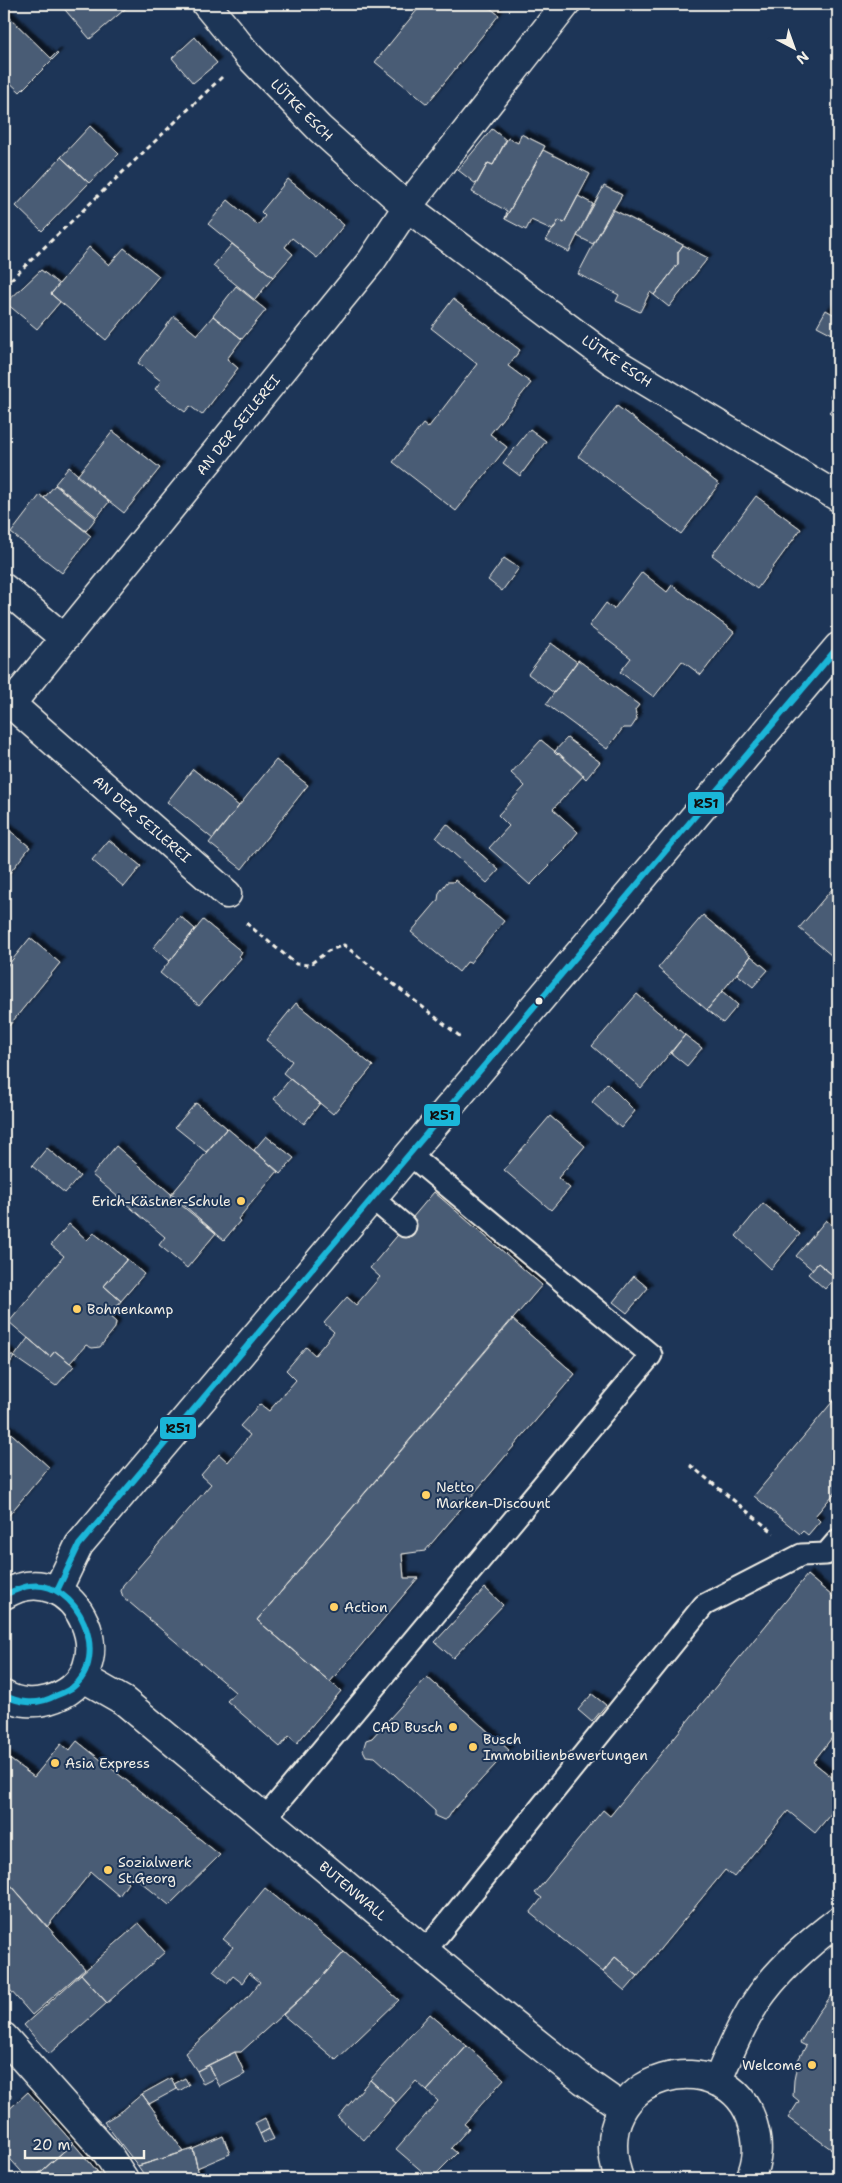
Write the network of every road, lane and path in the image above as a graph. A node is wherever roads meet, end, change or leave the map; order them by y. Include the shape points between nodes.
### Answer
1 (206, 4) edge
2 (566, 4) edge
3 (247, 54) junction
4 (407, 207) junction
5 (4, 286) edge
6 (838, 497) edge
7 (4, 588) edge
8 (64, 638) junction
9 (838, 647) edge
10 (7, 706) edge
11 (227, 894) joint
12 (490, 1060) junction
13 (409, 1154) junction
14 (372, 1198) junction
15 (405, 1226) dead end
16 (690, 1465) dead end
17 (746, 1510) dead end
18 (838, 1540) edge
19 (57, 1592) junction
20 (4, 1595) edge
21 (82, 1676) junction
22 (4, 1695) edge
23 (266, 1817) junction
24 (838, 1921) edge
25 (425, 1951) junction
26 (4, 2037) edge
27 (718, 2082) junction
28 (623, 2108) junction
29 (124, 2179) edge
30 (618, 2179) edge
31 (750, 2179) edge

1 - 3 street, LÜTKE ESCH
2 - 4 street
3 - 4 street, LÜTKE ESCH via 320,129
3 - 5 path
4 - 6 street, LÜTKE ESCH via 611,360
4 - 8 street, AN DER SEILEREI via 372,260
7 - 8 street
8 - 10 street, AN DER SEILEREI
9 - 12 street
10 - 11 street, AN DER SEILEREI
11 - 12 path via 232,911 296,964 309,965 328,951 344,945
12 - 13 street
13 - 14 street
13 - 23 lane via 651,1355
14 - 15 lane
14 - 19 street via 80,1544
16 - 17 path
18 - 25 lane via 826,1554 800,1555 704,1605
19 - 20 street via 41,1587
19 - 21 street via 73,1603 85,1618 91,1638 89,1658
21 - 22 street via 56,1698 40,1702 22,1702
21 - 23 street, BUTENWALL via 124,1701
23 - 25 street, BUTENWALL
24 - 27 street via 808,1944 757,2001 737,2036
25 - 28 street, BUTENWALL via 583,2080
26 - 29 street via 107,2153
27 - 28 street via 684,2074 668,2076 652,2082
27 - 31 street via 737,2096 751,2117 758,2141 756,2165
28 - 30 street via 612,2141 612,2161

